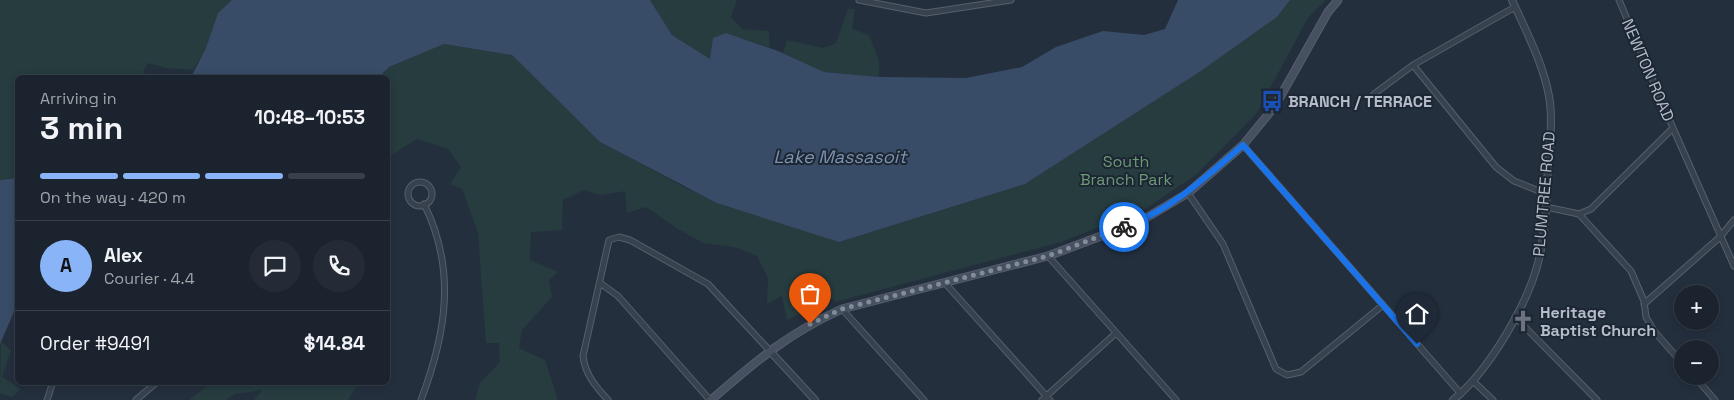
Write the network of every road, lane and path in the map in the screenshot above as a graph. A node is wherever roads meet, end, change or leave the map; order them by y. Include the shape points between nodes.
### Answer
1 (859, 0) edge
2 (1011, 0) edge
3 (1338, 0) edge
4 (1619, 0) edge
5 (1514, 3) edge
6 (1412, 65) junction
7 (1374, 94) dead end
8 (1673, 128) junction
9 (1243, 145) junction
10 (1188, 193) junction
11 (1546, 198) junction
12 (424, 204) junction
13 (1546, 207) junction
14 (1579, 214) junction
15 (1734, 220) edge
16 (1720, 237) junction
17 (1048, 256) junction
18 (1734, 266) edge
19 (945, 282) junction
20 (600, 283) junction
21 (1644, 304) junction
22 (1383, 305) junction
23 (842, 309) junction
24 (1515, 317) junction
25 (1116, 333) junction
26 (769, 350) junction
27 (1674, 354) edge
28 (1474, 380) junction
29 (52, 385) edge
30 (154, 385) edge
31 (1702, 385) edge
32 (1461, 394) junction
33 (1046, 399) edge
34 (47, 400) edge
35 (136, 400) edge
36 (421, 400) edge
37 (608, 400) edge
38 (710, 400) edge
39 (815, 400) edge
40 (924, 400) edge
41 (1176, 400) edge
42 (1453, 400) edge
43 (1494, 400) edge
44 (1597, 400) edge
45 (1715, 400) edge

1 - 2 street via 922,13
3 - 9 main road via 1275,106
4 - 8 street, NEWTON ROAD
5 - 6 street
5 - 11 street, PLUMTREE ROAD via 1540,65 1550,99
6 - 7 street
6 - 11 street via 1496,167
8 - 14 street, NEWTON ROAD via 1592,209
8 - 16 street
9 - 10 main road
9 - 22 street
10 - 17 main road via 1141,221
10 - 22 street via 1223,244 1276,370 1287,375 1301,372
11 - 13 street, PLUMTREE ROAD
12 - 12 street via 416,205 410,200 409,190 414,184 425,183 430,189 430,199
12 - 36 street via 441,251 445,285 439,346
13 - 14 street
13 - 24 street, PLUMTREE ROAD via 1538,265
14 - 21 street via 1631,271
15 - 16 street
16 - 18 street
16 - 21 street
17 - 19 main road
17 - 25 street
19 - 23 main road
19 - 33 street
20 - 26 street via 609,240 619,237 630,240 708,284
20 - 37 street via 582,356 584,368 594,385
20 - 38 street via 618,296
21 - 27 street via 1646,317 1654,331
22 - 32 street
23 - 26 main road via 810,324
23 - 40 street
24 - 28 street, PLUMTREE ROAD
24 - 44 street
25 - 33 street
25 - 41 street
26 - 38 main road
26 - 39 street
28 - 32 street, PLUMTREE ROAD
28 - 43 street
29 - 34 street
30 - 35 street
31 - 45 street
32 - 42 street, PLUMTREE ROAD

